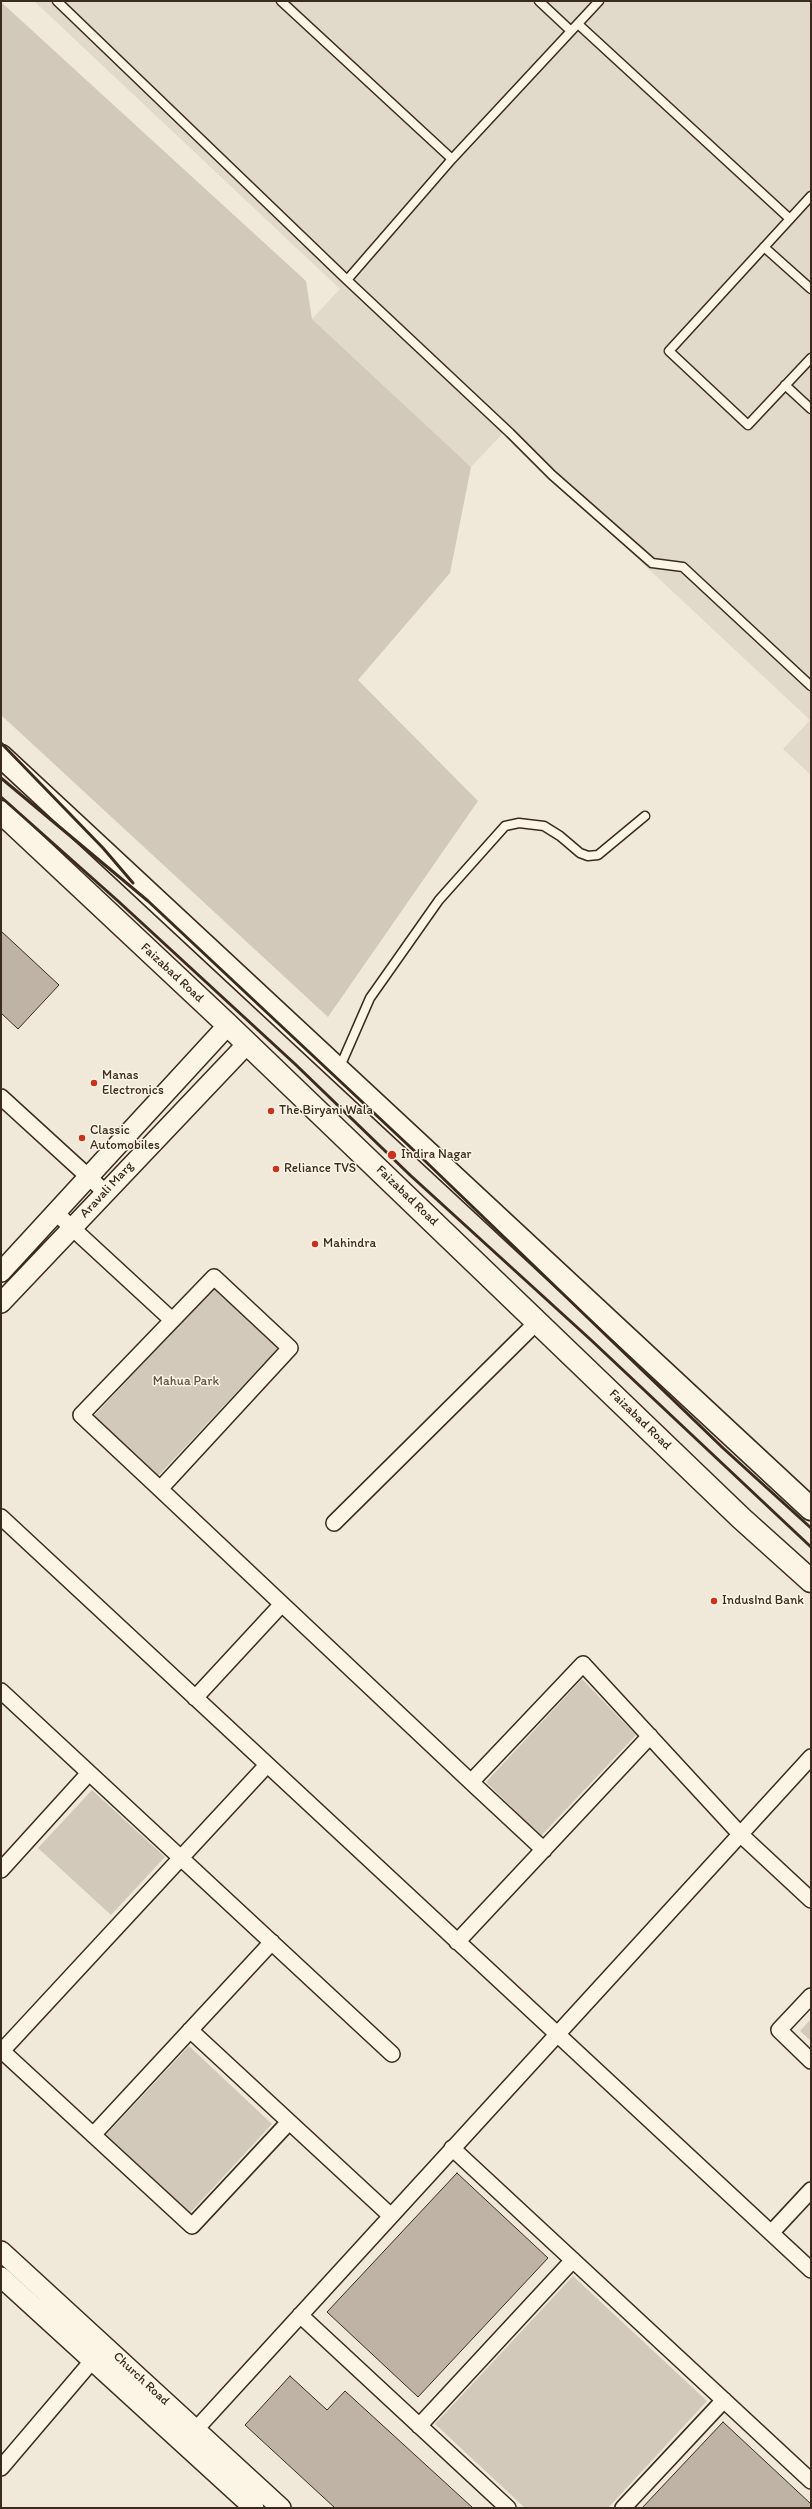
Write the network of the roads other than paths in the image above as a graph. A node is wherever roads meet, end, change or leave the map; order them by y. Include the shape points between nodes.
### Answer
1 (57, 1) edge
2 (281, 1) edge
3 (539, 1) edge
4 (599, 1) edge
5 (578, 24) junction
6 (571, 31) junction
7 (452, 158) junction
8 (811, 196) edge
9 (790, 218) junction
10 (764, 247) junction
11 (347, 280) junction
12 (811, 289) edge
13 (811, 358) edge
14 (785, 385) junction
15 (811, 409) edge
16 (811, 686) edge
17 (1, 756) edge
18 (1, 812) edge
19 (645, 816) dead end
20 (228, 1025) junction
21 (247, 1044) junction
22 (339, 1070) junction
23 (1, 1097) edge
24 (88, 1177) junction
25 (105, 1192) junction
26 (56, 1213) junction
27 (72, 1228) junction
28 (1, 1272) edge
29 (1, 1303) edge
30 (172, 1320) junction
31 (538, 1321) junction
32 (160, 1489) junction
33 (811, 1509) edge
34 (2, 1521) edge
35 (334, 1523) dead end
36 (811, 1581) edge
37 (282, 1604) junction
38 (1, 1692) edge
39 (195, 1698) junction
40 (650, 1736) junction
41 (267, 1766) junction
42 (808, 1767) edge
43 (89, 1773) junction
44 (471, 1782) junction
45 (740, 1834) junction
46 (544, 1850) junction
47 (181, 1858) junction
48 (1, 1870) edge
49 (811, 1900) edge
50 (272, 1942) junction
51 (457, 1942) junction
52 (811, 1996) edge
53 (190, 2030) junction
54 (556, 2035) junction
55 (2, 2050) edge
56 (392, 2054) dead end
57 (811, 2061) edge
58 (289, 2122) junction
59 (93, 2135) junction
60 (452, 2148) junction
61 (811, 2190) edge
62 (391, 2216) junction
63 (770, 2233) junction
64 (1, 2251) edge
65 (572, 2260) junction
66 (811, 2270) edge
67 (1, 2277) edge
68 (300, 2315) junction
69 (92, 2361) junction
70 (724, 2400) junction
71 (419, 2426) junction
72 (189, 2436) junction
73 (1, 2468) edge
74 (811, 2481) edge
75 (254, 2508) edge
76 (281, 2508) edge
77 (508, 2508) edge
78 (623, 2508) edge

1 - 11 lane
2 - 7 lane
3 - 6 lane
4 - 5 lane
5 - 6 lane
5 - 9 lane
6 - 7 lane
7 - 11 lane
8 - 9 lane
9 - 10 lane
10 - 12 lane
10 - 14 lane via 670,351 748,425
11 - 16 lane via 575,496 652,563 683,567
13 - 14 lane
14 - 15 lane
17 - 22 main road
18 - 20 main road, Faizabad Road
19 - 22 lane via 598,855 588,856 580,853 544,826 520,823 505,826 439,900 370,998
20 - 21 main road, Faizabad Road
20 - 24 street, Aravali Marg
21 - 25 street, Aravali Marg
21 - 31 main road, Faizabad Road
22 - 33 main road
23 - 24 street
24 - 25 street
24 - 26 street, Aravali Marg
25 - 27 street, Aravali Marg
26 - 27 street
26 - 28 street, Aravali Marg
27 - 29 street, Aravali Marg
27 - 30 street
30 - 32 street via 81,1415
30 - 32 street via 214,1277 290,1348
31 - 35 street
31 - 36 main road, Faizabad Road via 741,1518
32 - 37 street
34 - 39 street
37 - 39 street
37 - 44 street
38 - 43 street
39 - 41 street
40 - 44 street via 583,1664
40 - 45 street
40 - 46 street
41 - 47 street
41 - 51 street
42 - 45 street
43 - 47 street
43 - 48 street
44 - 46 street
45 - 49 street
45 - 54 street
46 - 51 street
47 - 50 street
47 - 55 street
50 - 53 street
50 - 56 street
51 - 54 street
52 - 57 street via 779,2030
53 - 58 street
53 - 59 street
54 - 60 street
54 - 63 street
55 - 59 street
58 - 59 street via 192,2226
58 - 62 street
60 - 62 street
60 - 65 street
61 - 63 street
62 - 68 street
63 - 66 street
64 - 72 street, Church Road
65 - 70 street
65 - 71 street
67 - 69 street, Church Road
68 - 71 street
68 - 72 street
69 - 72 street, Church Road
69 - 73 street
70 - 74 street
70 - 78 street
71 - 77 street
72 - 75 street, Church Road
72 - 76 street, Church Road

